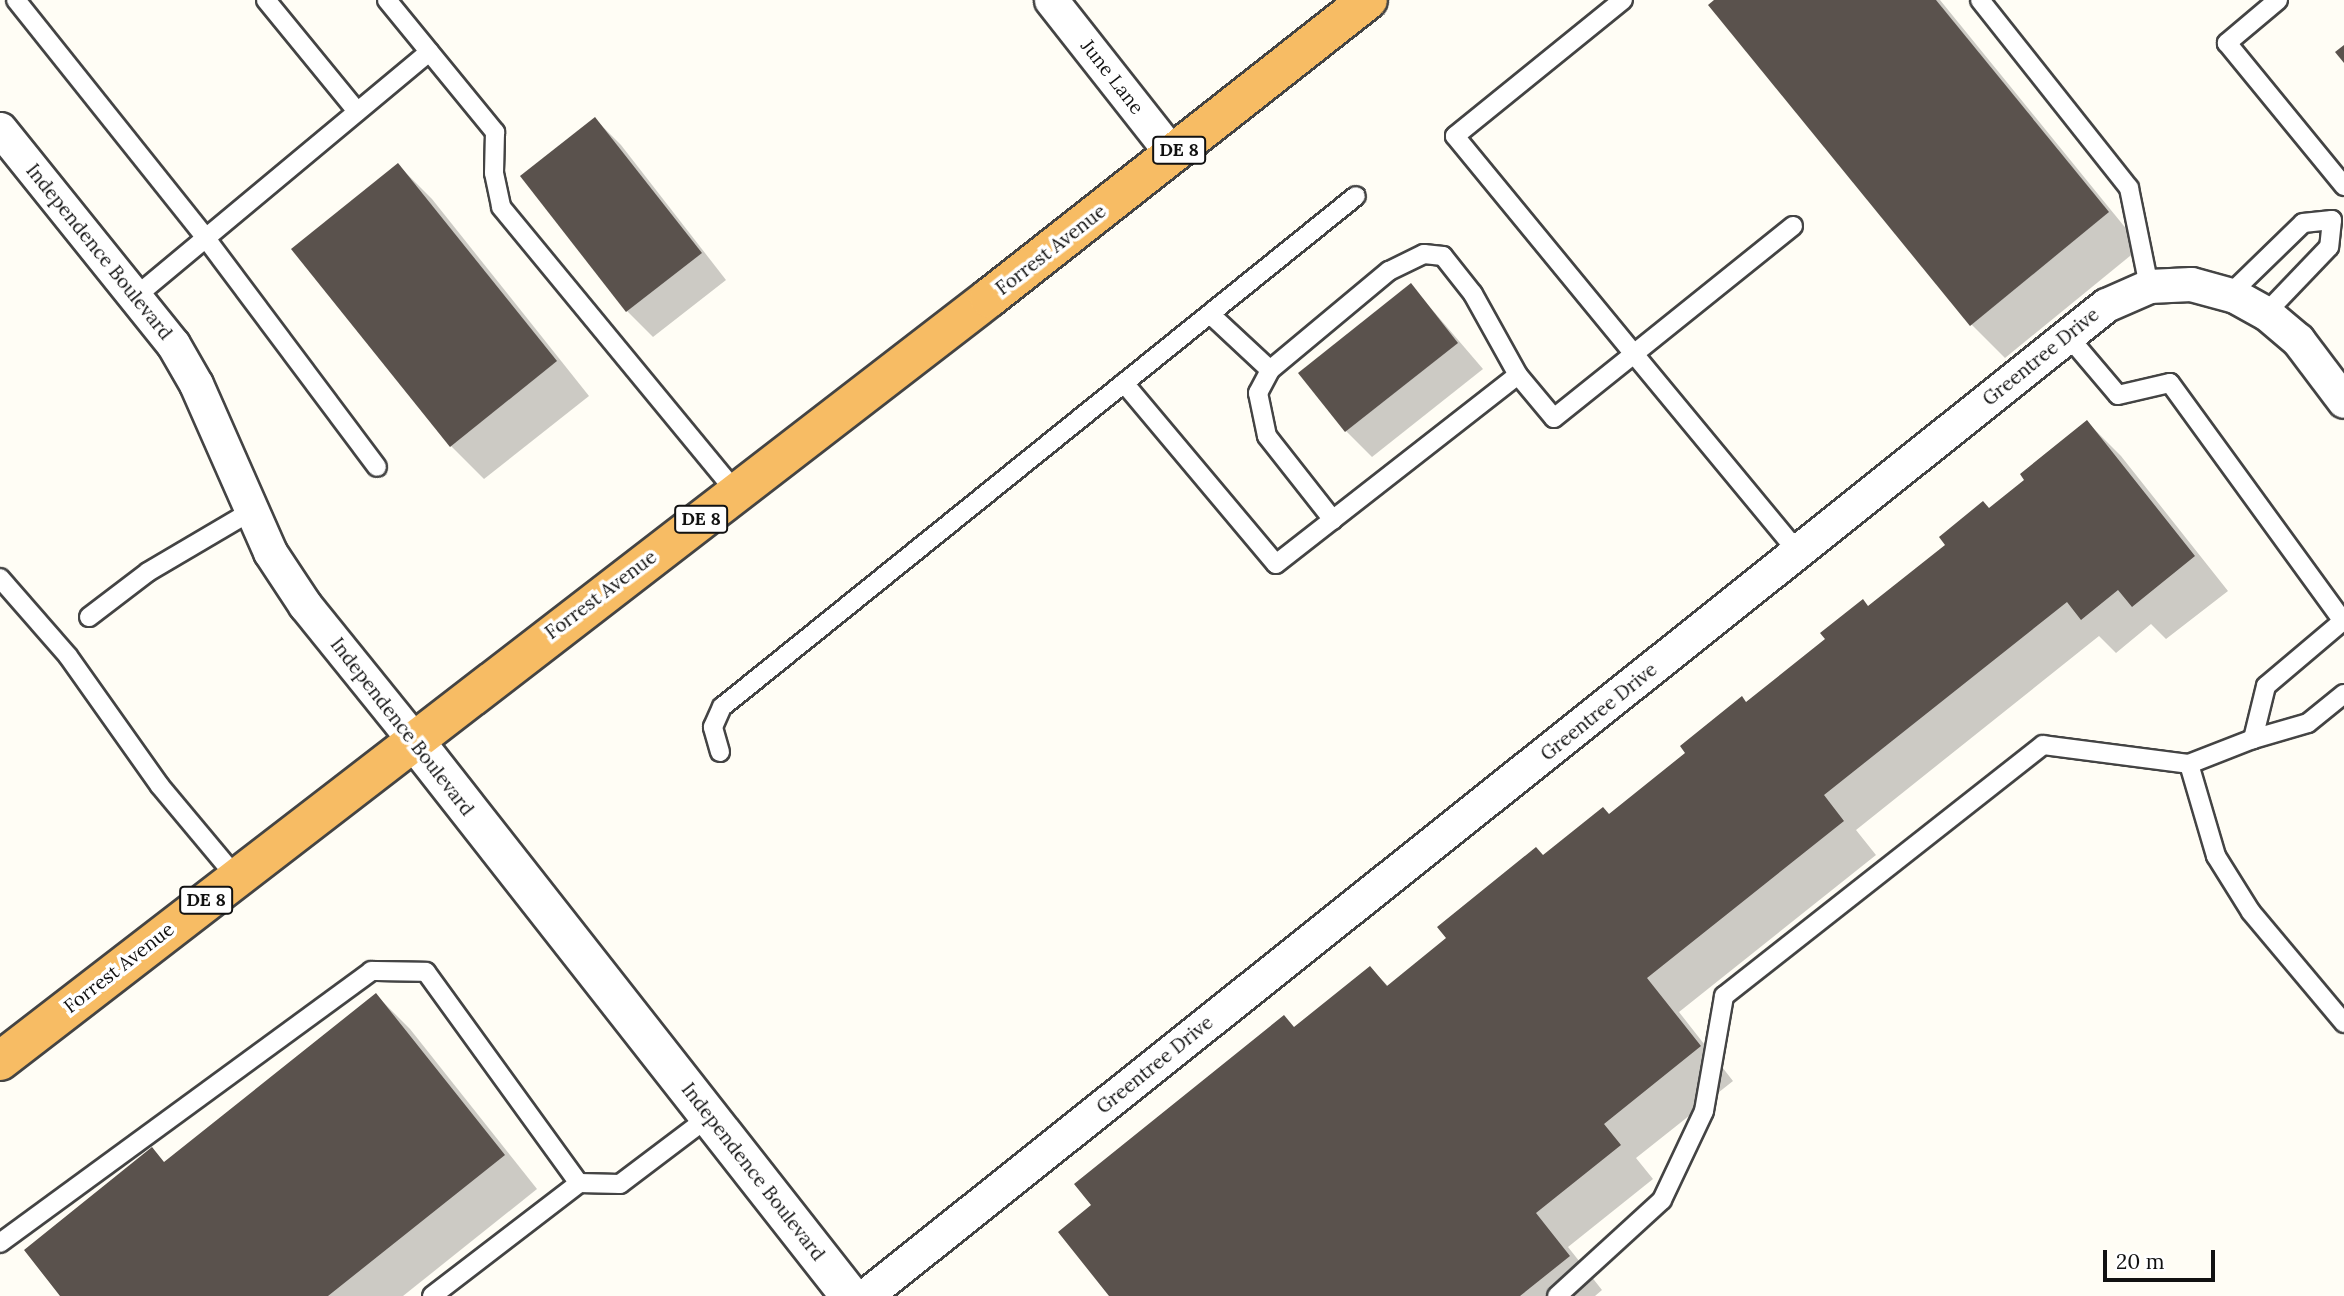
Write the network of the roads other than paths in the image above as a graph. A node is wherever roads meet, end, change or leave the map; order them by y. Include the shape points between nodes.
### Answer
1 (16, 0) edge
2 (266, 0) edge
3 (387, 0) edge
4 (1051, 0) edge
5 (1367, 0) edge
6 (1623, 0) edge
7 (1980, 0) edge
8 (2278, 0) edge
9 (429, 52) junction
10 (357, 111) junction
11 (0, 129) edge
12 (1173, 155) junction
13 (2344, 186) edge
14 (1356, 196) dead end
15 (2338, 214) edge
16 (1794, 226) dead end
17 (205, 237) junction
18 (2150, 286) junction
19 (2229, 295) junction
20 (135, 297) junction
21 (2266, 313) junction
22 (1210, 314) junction
23 (2068, 336) junction
24 (1634, 354) junction
25 (1270, 370) junction
26 (1518, 375) junction
27 (1125, 383) junction
28 (2344, 401) edge
29 (377, 467) dead end
30 (736, 492) junction
31 (250, 512) junction
32 (1333, 520) junction
33 (1798, 552) junction
34 (0, 578) edge
35 (89, 617) dead end
36 (2344, 621) edge
37 (2344, 694) edge
38 (413, 739) junction
39 (2253, 739) junction
40 (720, 752) dead end
41 (2189, 764) junction
42 (236, 877) junction
43 (2344, 1023) edge
44 (0, 1060) edge
45 (710, 1116) junction
46 (579, 1183) junction
47 (0, 1243) edge
48 (432, 1296) edge
49 (850, 1296) edge
50 (865, 1296) edge
51 (1557, 1296) edge

1 - 17 lane
2 - 10 lane
3 - 9 lane
4 - 12 street, June Lane
5 - 12 highway, Forrest Avenue / DE 8
6 - 24 lane via 1455,136
7 - 18 lane via 2129,188
8 - 13 lane via 2227,43
9 - 10 lane
9 - 30 lane via 495,132 494,173 501,207
10 - 17 lane
11 - 20 street, Independence Boulevard
12 - 30 highway, Forrest Avenue / DE 8
14 - 22 lane
15 - 19 lane via 2303,223
15 - 21 lane via 2329,247
16 - 24 lane
17 - 20 lane
17 - 29 lane
18 - 19 street, Greentree Drive via 2191,285
18 - 23 street, Greentree Drive via 2106,305
19 - 21 street, Greentree Drive
20 - 31 street, Independence Boulevard via 173,344 196,384
21 - 28 street, Greentree Drive via 2298,340
22 - 25 lane
22 - 27 lane
23 - 33 street, Greentree Drive
23 - 36 lane via 2118,395 2170,383
24 - 26 lane via 1554,418
24 - 33 lane
25 - 26 lane via 1389,271 1424,254 1443,256 1473,294
25 - 32 lane via 1258,393 1267,436
26 - 32 lane
27 - 32 lane via 1276,564
27 - 40 lane via 722,707 713,727
30 - 38 highway, Forrest Avenue / DE 8
31 - 35 lane via 148,572
31 - 38 street, Independence Boulevard via 305,605
33 - 50 street, Greentree Drive
34 - 42 lane via 68,656 160,786
36 - 39 lane via 2266,686
37 - 39 lane via 2308,723
38 - 42 highway, Forrest Avenue / DE 8
38 - 45 street, Independence Boulevard
39 - 41 lane
41 - 43 lane via 2216,856 2251,912
41 - 51 lane via 2043,745 1724,996 1704,1111 1662,1200
42 - 44 highway, Forrest Avenue / DE 8
45 - 46 lane via 620,1184
45 - 49 street, Independence Boulevard
46 - 47 lane via 426,972 371,971
46 - 48 lane

